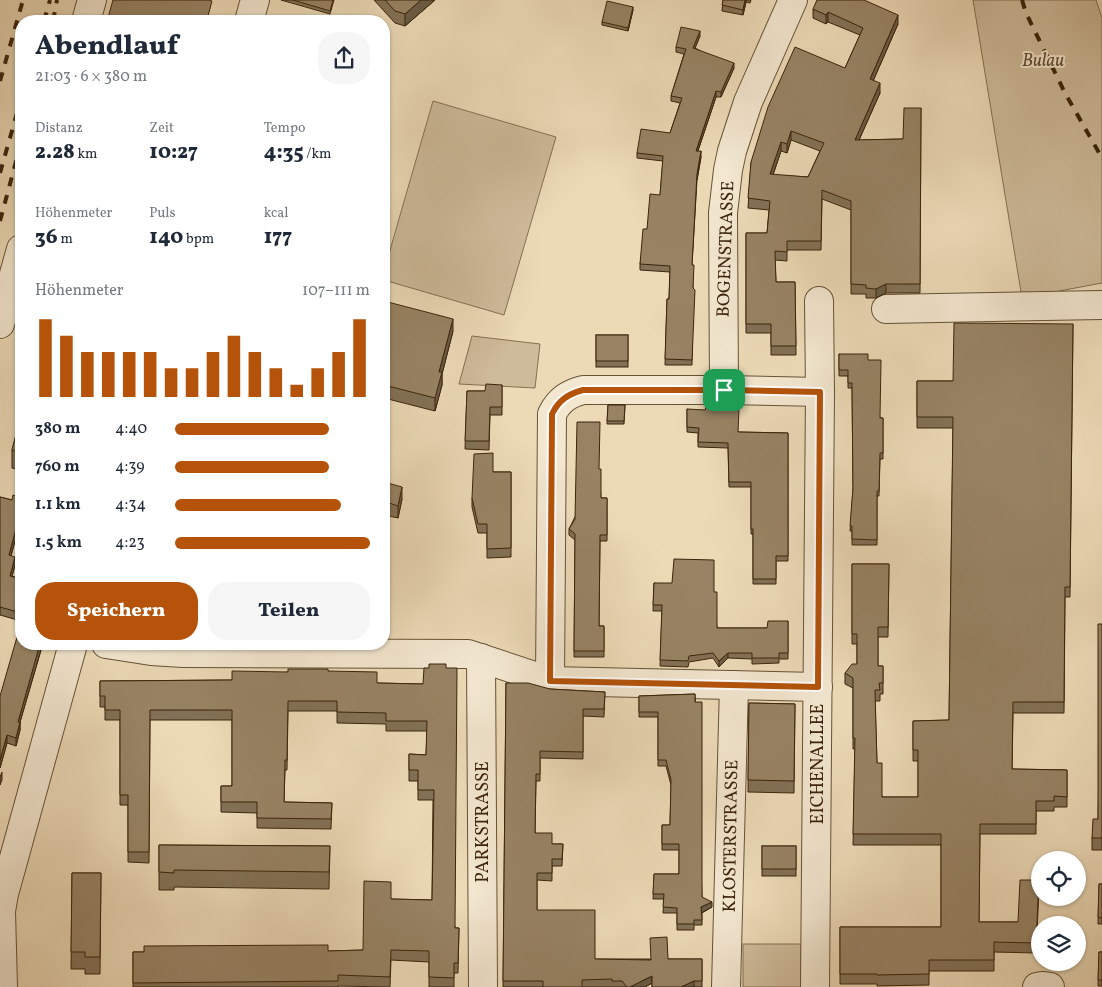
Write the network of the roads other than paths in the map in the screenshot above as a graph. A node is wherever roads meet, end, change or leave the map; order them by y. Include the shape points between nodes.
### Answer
1 (92, 0) edge
2 (255, 0) edge
3 (793, 0) edge
4 (88, 15) edge
5 (251, 15) edge
6 (15, 270) edge
7 (819, 301) dead end
8 (1102, 305) edge
9 (886, 309) dead end
10 (0, 324) edge
11 (724, 390) junction
12 (820, 392) junction
13 (70, 650) edge
14 (145, 650) edge
15 (481, 658) junction
16 (550, 681) junction
17 (734, 685) junction
18 (818, 687) junction
19 (0, 911) edge
20 (2, 987) edge
21 (483, 987) edge
22 (726, 987) edge
23 (815, 987) edge
24 (1037, 987) edge
25 (1050, 987) edge

1 - 4 street
2 - 5 street
3 - 11 street, BOGENSTRASSE via 748,102 728,170 723,213
6 - 10 street
7 - 12 street, EICHENALLEE
8 - 9 street
11 - 12 street
11 - 16 street via 583,390 569,394 556,406 552,414
12 - 18 street, EICHENALLEE
13 - 19 street
14 - 15 street via 183,653 468,654
15 - 16 street
15 - 21 street, PARKSTRASSE
16 - 17 street
17 - 18 street
17 - 22 street, KLOSTERSTRASSE
18 - 23 street, EICHENALLEE
19 - 20 street
24 - 25 street

